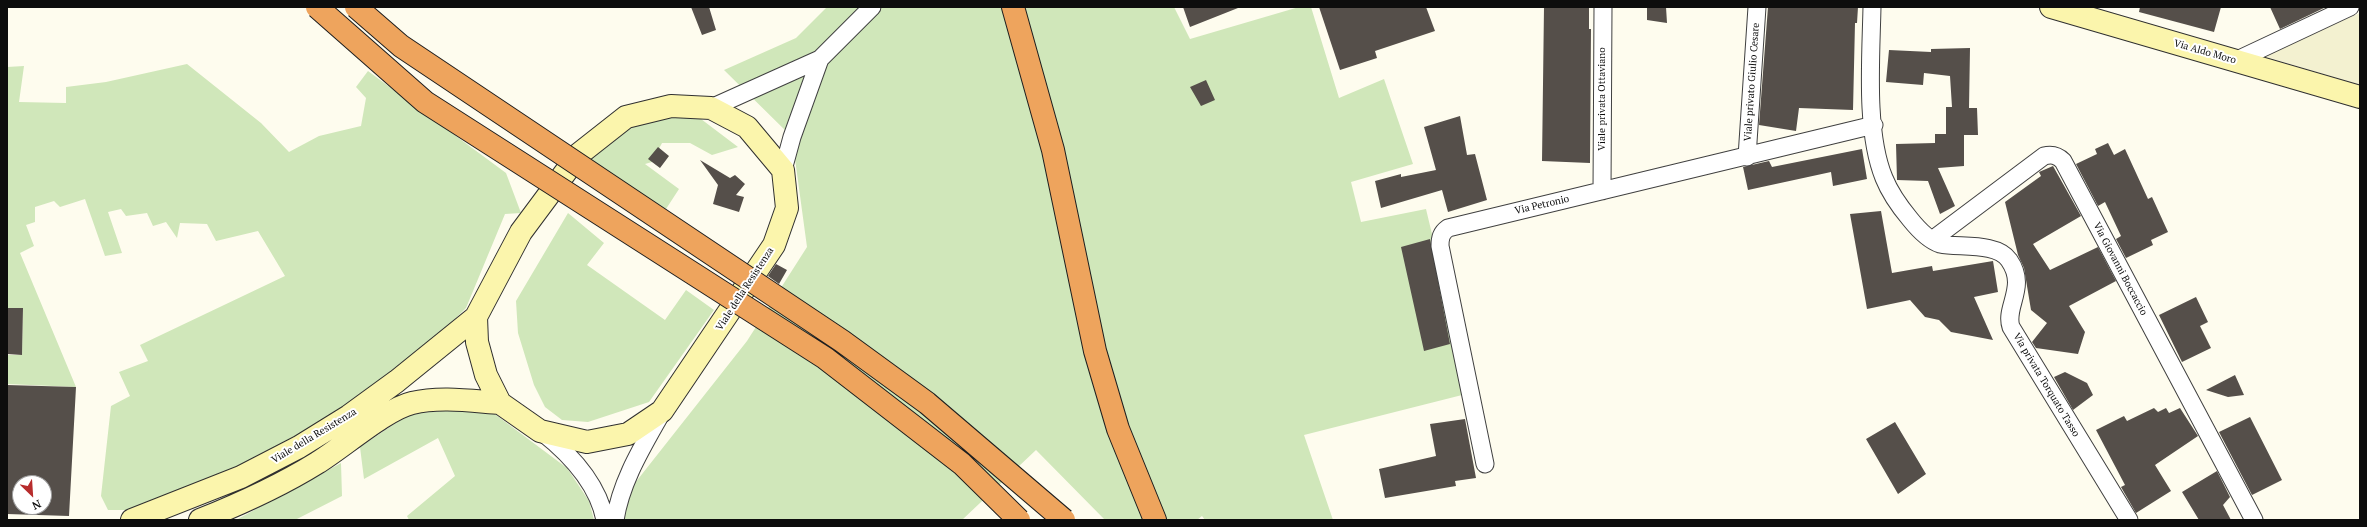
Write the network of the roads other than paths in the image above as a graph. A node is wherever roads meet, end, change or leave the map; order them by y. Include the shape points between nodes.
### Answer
1 (317, 7) edge
2 (356, 7) edge
3 (872, 7) edge
4 (1012, 7) edge
5 (1603, 7) edge
6 (1758, 7) edge
7 (1872, 7) edge
8 (2051, 7) edge
9 (2350, 7) edge
10 (820, 59) junction
11 (2235, 61) junction
12 (2360, 98) edge
13 (711, 108) junction
14 (1874, 125) junction
15 (1747, 157) junction
16 (783, 170) junction
17 (1602, 191) junction
18 (1932, 240) junction
19 (476, 317) junction
20 (500, 403) junction
21 (662, 411) junction
22 (540, 431) junction
23 (1485, 464) dead end
24 (132, 520) edge
25 (200, 520) edge
26 (605, 520) edge
27 (615, 520) edge
28 (1019, 520) edge
29 (1064, 520) edge
30 (1155, 520) edge
31 (2129, 520) edge
32 (2254, 520) edge

1 - 28 highway, bridge via 425,102 825,358 962,464
2 - 29 highway, bridge via 401,46 842,341 927,403
3 - 10 street
4 - 30 highway via 1042,104 1095,351 1118,429
5 - 17 street, Viale privata Ottaviano
6 - 15 street, Viale privato Giulio Cesare
7 - 14 street via 1870,82
8 - 11 street, Via Aldo Moro
9 - 11 street
10 - 13 street
10 - 16 street
11 - 12 street, Via Aldo Moro
13 - 16 street, Viale della Resistenza via 747,127
13 - 19 street, Viale della Resistenza via 671,106 626,117 579,154 521,232
14 - 15 street, Via Petronio
14 - 18 street via 1880,167 1887,186 1908,216
15 - 17 street, Via Petronio
16 - 21 street, Viale della Resistenza via 787,208 774,245
17 - 23 street, Via Petronio via 1448,228 1440,238
18 - 31 street, Via privata Torquato Tasso via 2001,252 2009,259 2015,273 2017,289 2009,320 2011,327
18 - 32 street, Via Giovanni Boccaccio via 2044,156 2052,154 2059,157
19 - 20 street, Viale della Resistenza via 476,342 486,375
19 - 24 street, Viale della Resistenza via 349,416 299,447 241,477
20 - 22 street, Viale della Resistenza
20 - 25 street via 459,400 412,403 385,416 317,463 250,500
21 - 22 street, Viale della Resistenza via 628,434 587,442
21 - 27 street via 626,482
22 - 26 street via 558,446 593,487

